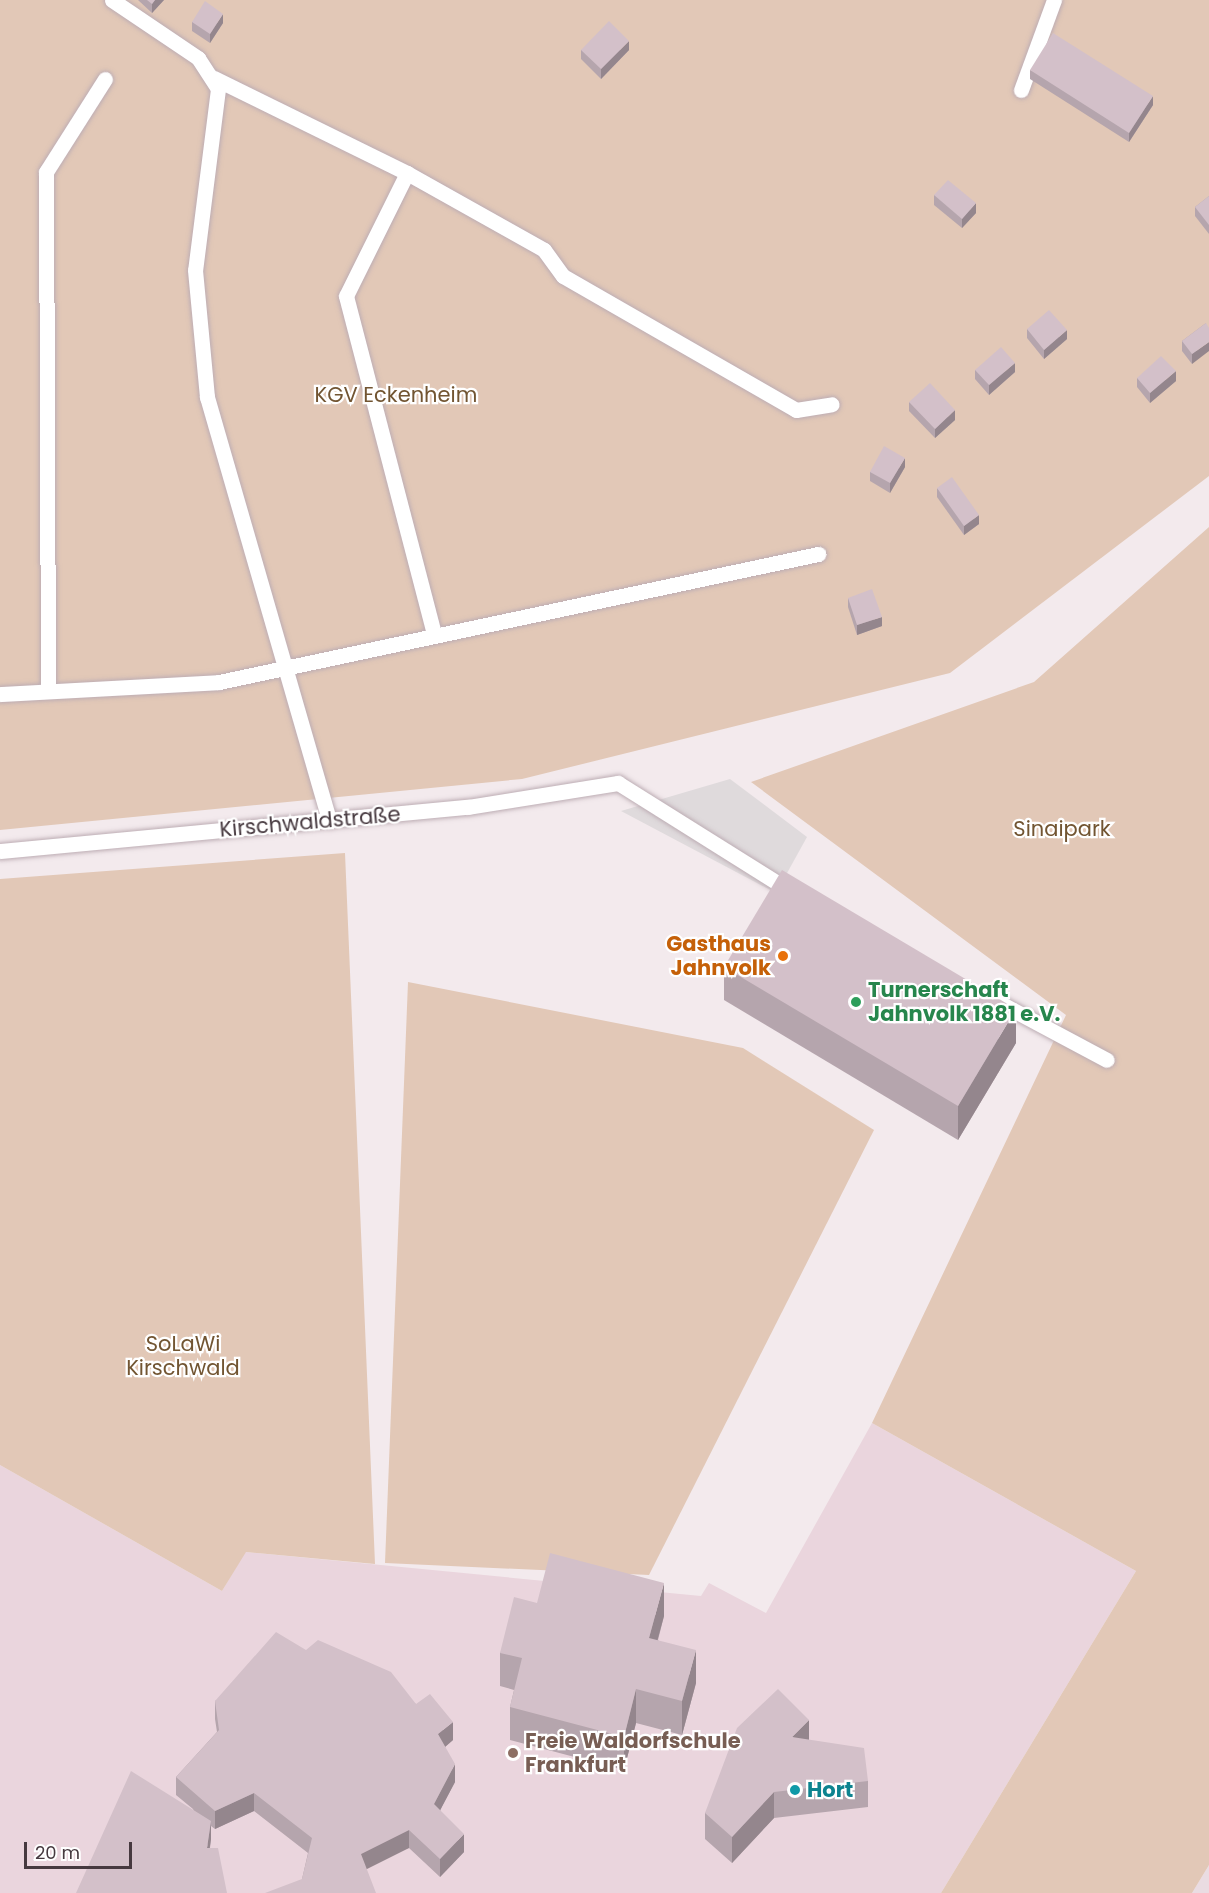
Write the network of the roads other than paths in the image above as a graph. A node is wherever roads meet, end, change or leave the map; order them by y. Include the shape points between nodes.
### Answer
1 (112, 0) edge
2 (1054, 0) edge
3 (214, 78) junction
4 (105, 79) dead end
5 (1021, 90) dead end
6 (407, 173) junction
7 (832, 404) dead end
8 (818, 554) dead end
9 (434, 634) junction
10 (286, 666) junction
11 (48, 691) junction
12 (0, 694) edge
13 (329, 821) junction
14 (0, 851) edge
15 (812, 903) edge
16 (980, 993) edge
17 (1107, 1060) dead end

1 - 3 lane via 198,58
2 - 5 lane
3 - 6 lane
3 - 10 lane via 218,89 195,270 207,397
4 - 11 lane via 46,172
6 - 7 lane via 544,250 563,276 796,410
6 - 9 lane via 346,296
8 - 9 lane
9 - 10 lane
10 - 11 lane via 219,682
10 - 13 lane
11 - 12 lane
13 - 14 lane, Kirschwaldstraße
13 - 15 lane, Kirschwaldstraße via 468,807 618,783
16 - 17 lane

